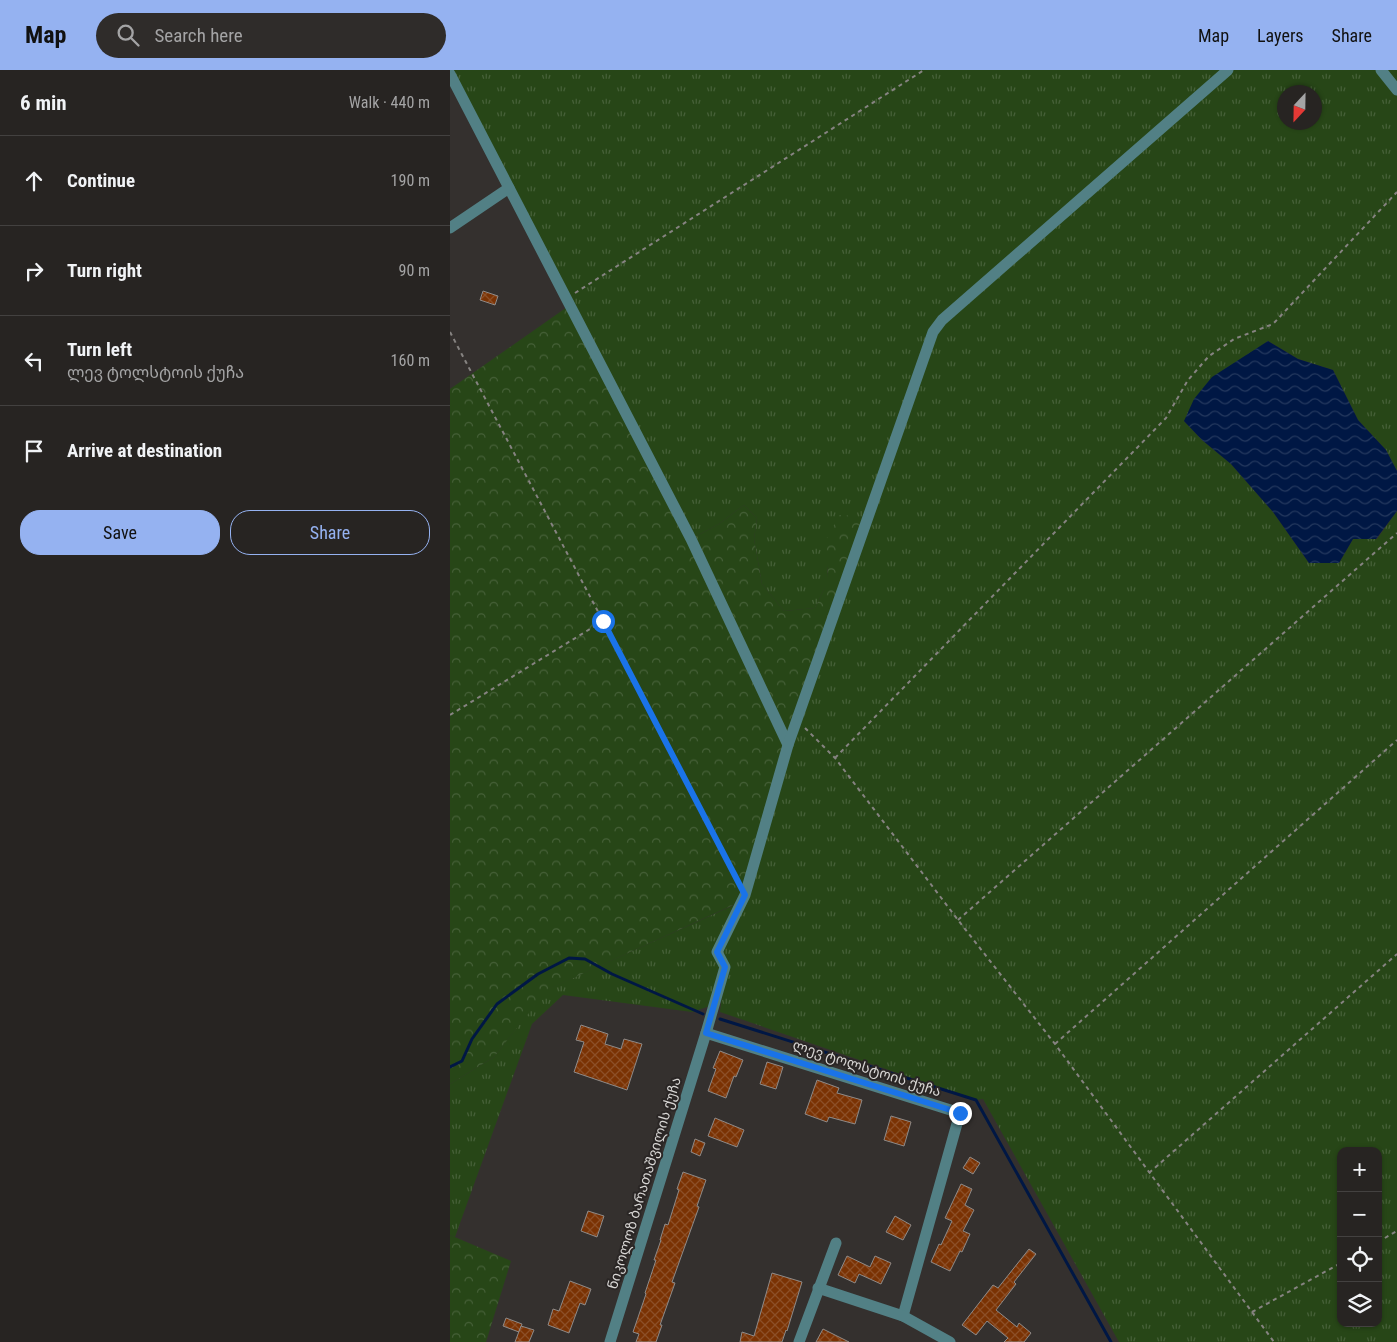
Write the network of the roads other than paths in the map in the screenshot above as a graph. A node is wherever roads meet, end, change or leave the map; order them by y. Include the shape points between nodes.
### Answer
1 (1228, 70) edge
2 (1381, 70) edge
3 (450, 74) edge
4 (1397, 90) edge
5 (509, 188) junction
6 (450, 228) edge
7 (788, 746) junction
8 (706, 1033) junction
9 (836, 1243) dead end
10 (818, 1288) junction
11 (903, 1316) junction
12 (610, 1342) edge
13 (799, 1342) edge
14 (950, 1342) edge

1 - 7 street via 932,332
2 - 4 street
3 - 5 street
5 - 6 street
5 - 7 street via 691,539
7 - 8 street, ნიკოლოზ ბარათაშვილის ქუჩა via 745,895 717,952 725,967
8 - 11 street, ლევ ტოლსტოის ქუჩა via 960,1113
8 - 12 street, ნიკოლოზ ბარათაშვილის ქუჩა
9 - 10 street
10 - 11 street
10 - 13 street
11 - 14 street

